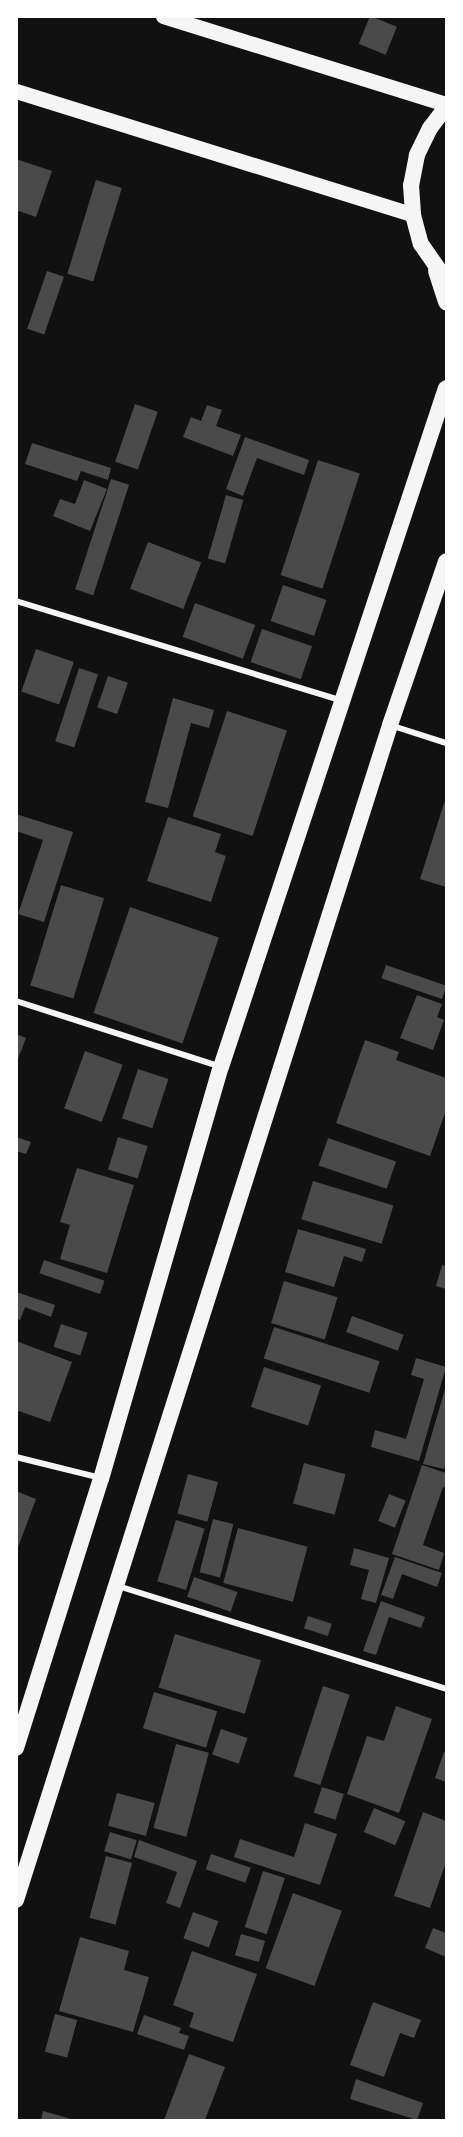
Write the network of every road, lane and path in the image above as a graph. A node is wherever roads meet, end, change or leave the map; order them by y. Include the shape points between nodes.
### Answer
1 (163, 16) edge
2 (16, 91) edge
3 (447, 105) edge
4 (413, 215) junction
5 (441, 275) edge
6 (447, 302) edge
7 (447, 388) edge
8 (447, 561) edge
9 (16, 601) edge
10 (342, 701) junction
11 (390, 725) junction
12 (447, 743) edge
13 (16, 1000) edge
14 (221, 1067) junction
15 (16, 1457) edge
16 (101, 1479) junction
17 (116, 1585) junction
18 (447, 1689) edge
19 (16, 1748) edge
20 (16, 1899) edge

1 - 3 main road
2 - 4 main road
3 - 4 highway via 417,155 411,185
4 - 5 highway via 421,244
5 - 6 highway
7 - 10 highway
8 - 11 highway
9 - 10 street
10 - 14 highway
11 - 12 street
11 - 17 highway
13 - 14 street
14 - 16 highway
15 - 16 street
16 - 19 highway
17 - 18 street
17 - 20 highway

